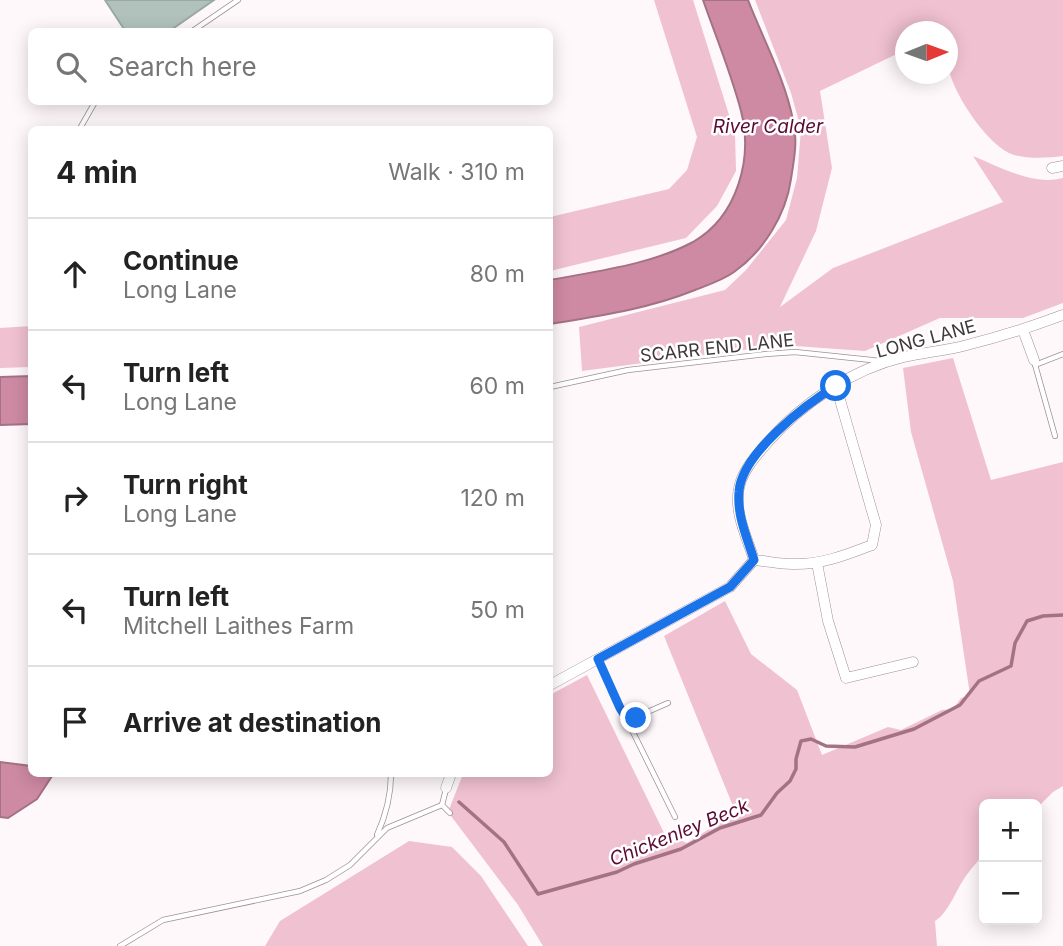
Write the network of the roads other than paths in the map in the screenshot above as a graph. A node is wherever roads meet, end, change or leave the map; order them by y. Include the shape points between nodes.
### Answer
1 (238, 0) edge
2 (197, 28) edge
3 (93, 105) edge
4 (81, 126) edge
5 (1063, 315) edge
6 (1023, 330) junction
7 (1063, 354) edge
8 (888, 362) junction
9 (1034, 362) junction
10 (553, 386) edge
11 (836, 386) junction
12 (1055, 436) dead end
13 (754, 560) junction
14 (817, 563) junction
15 (598, 659) junction
16 (913, 662) dead end
17 (553, 683) edge
18 (668, 703) dead end
19 (624, 714) junction
20 (391, 777) edge
21 (450, 777) edge
22 (446, 788) joint
23 (442, 805) junction
24 (450, 813) dead end
25 (675, 817) dead end
26 (373, 842) junction
27 (120, 946) edge

1 - 2 lane
3 - 4 lane
5 - 6 street, LONG LANE
6 - 8 street, LONG LANE
6 - 9 street
7 - 9 lane
8 - 10 lane, SCARR END LANE via 795,352 766,354 628,370
8 - 11 street, LONG LANE
9 - 12 lane
11 - 13 street, LONG LANE via 777,431 745,472 739,511
11 - 14 street via 876,526 872,545
13 - 14 street
13 - 15 street via 730,587
14 - 16 street via 828,621 846,678
15 - 17 street
15 - 19 lane
18 - 19 lane via 636,718
19 - 25 lane
20 - 26 lane via 385,818
21 - 22 street
22 - 23 lane
23 - 24 lane
23 - 26 lane via 396,822
26 - 27 lane via 350,865 300,891 163,920

